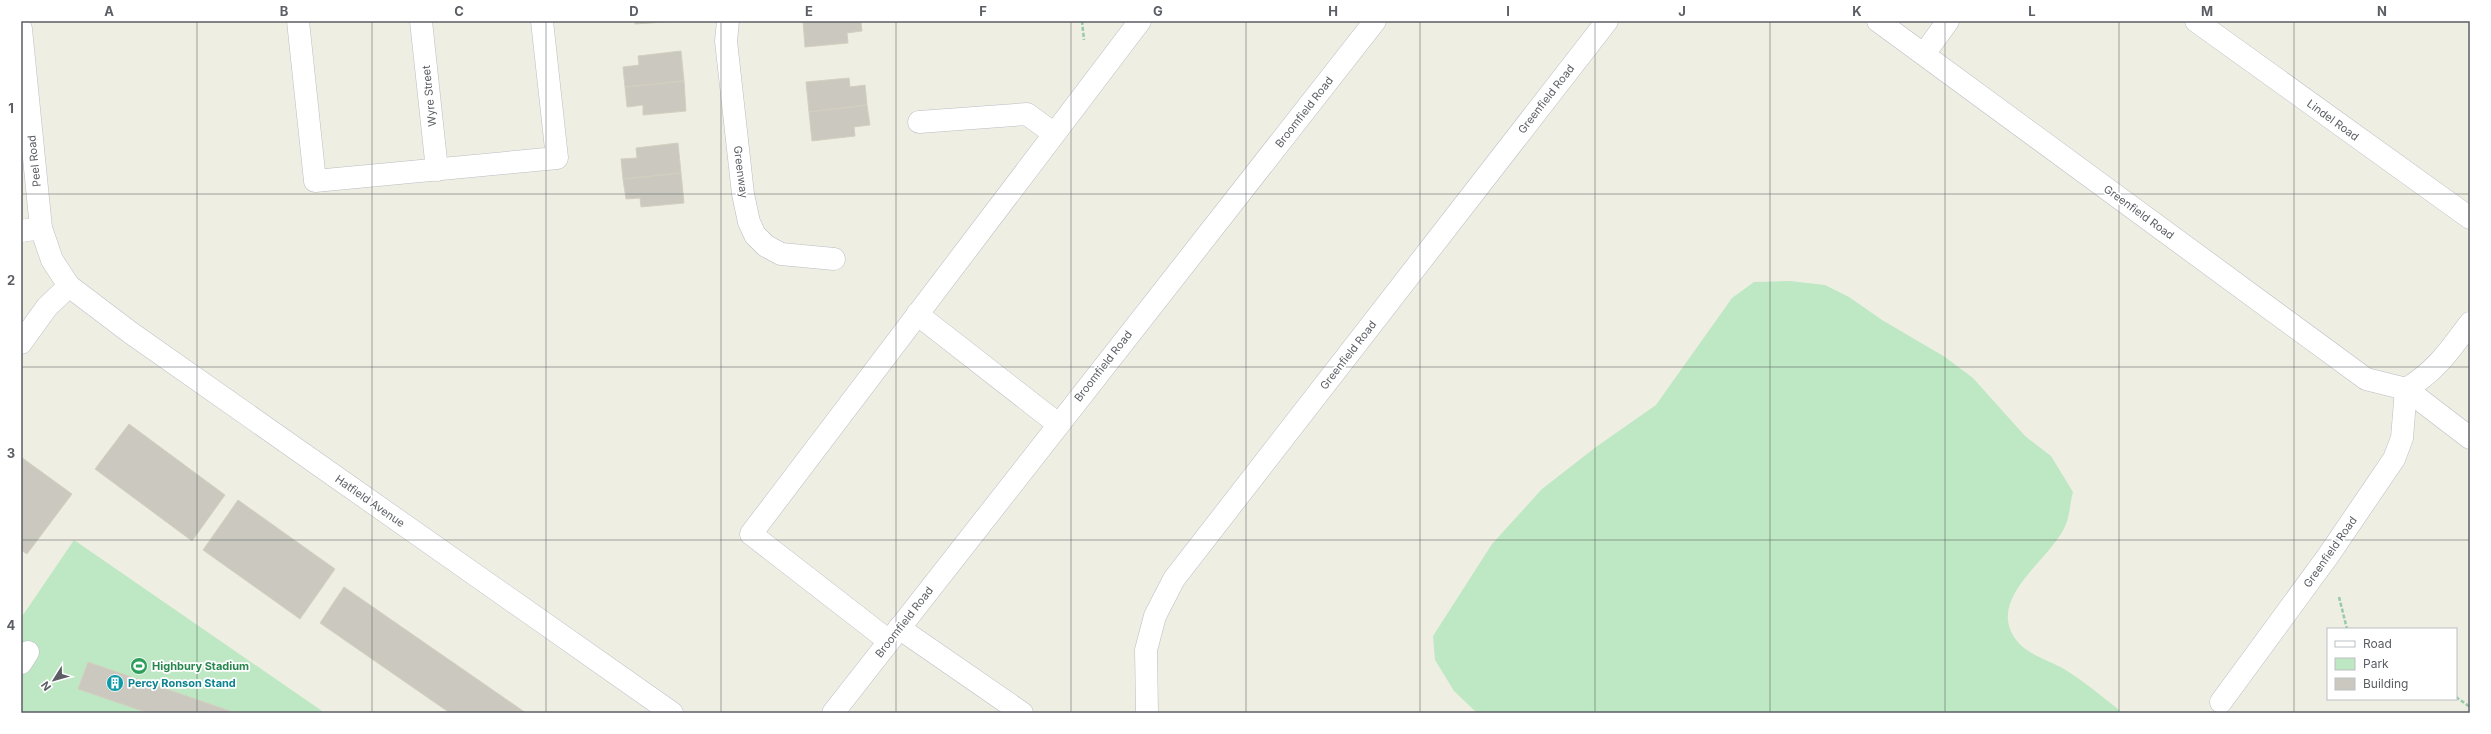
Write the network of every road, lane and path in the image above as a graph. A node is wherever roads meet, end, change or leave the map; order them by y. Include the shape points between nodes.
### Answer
1 (298, 21) edge
2 (421, 21) edge
3 (542, 21) edge
4 (728, 21) edge
5 (1140, 21) edge
6 (1375, 21) edge
7 (1607, 21) edge
8 (1878, 21) edge
9 (1948, 21) edge
10 (2196, 21) edge
11 (21, 29) edge
12 (1924, 54) junction
13 (919, 122) dead end
14 (1053, 133) junction
15 (437, 170) junction
16 (2470, 218) edge
17 (31, 229) edge
18 (834, 259) dead end
19 (69, 286) junction
20 (917, 314) junction
21 (2470, 323) edge
22 (21, 343) edge
23 (2406, 388) junction
24 (1058, 424) junction
25 (2470, 438) edge
26 (894, 634) junction
27 (2457, 698) edge
28 (2222, 702) dead end
29 (2470, 707) edge
30 (672, 713) edge
31 (833, 713) edge
32 (1022, 713) edge
33 (1147, 713) edge

1 - 15 street via 315,181
2 - 15 street, Wyre Street
3 - 15 street via 557,158
4 - 18 street, Greenway via 726,41 742,194 749,222 761,240 781,254
5 - 14 street
6 - 24 street, Broomfield Road
7 - 33 street, Greenfield Road via 1174,579 1155,616 1146,650
8 - 12 street, Greenfield Road
9 - 12 street
10 - 16 street, Lindel Road
11 - 17 street, Peel Road
12 - 23 street, Greenfield Road via 2366,379
13 - 14 street via 1027,114
14 - 20 street
17 - 19 street, Peel Road
19 - 22 street via 47,307
19 - 30 street, Hatfield Avenue via 131,333
20 - 24 street
20 - 26 street via 751,534
21 - 23 street via 2444,358 2425,378
23 - 25 street
23 - 28 street, Greenfield Road via 2402,438 2394,459 2328,556
24 - 26 street, Broomfield Road
26 - 31 street, Broomfield Road
26 - 32 street
27 - 29 path

